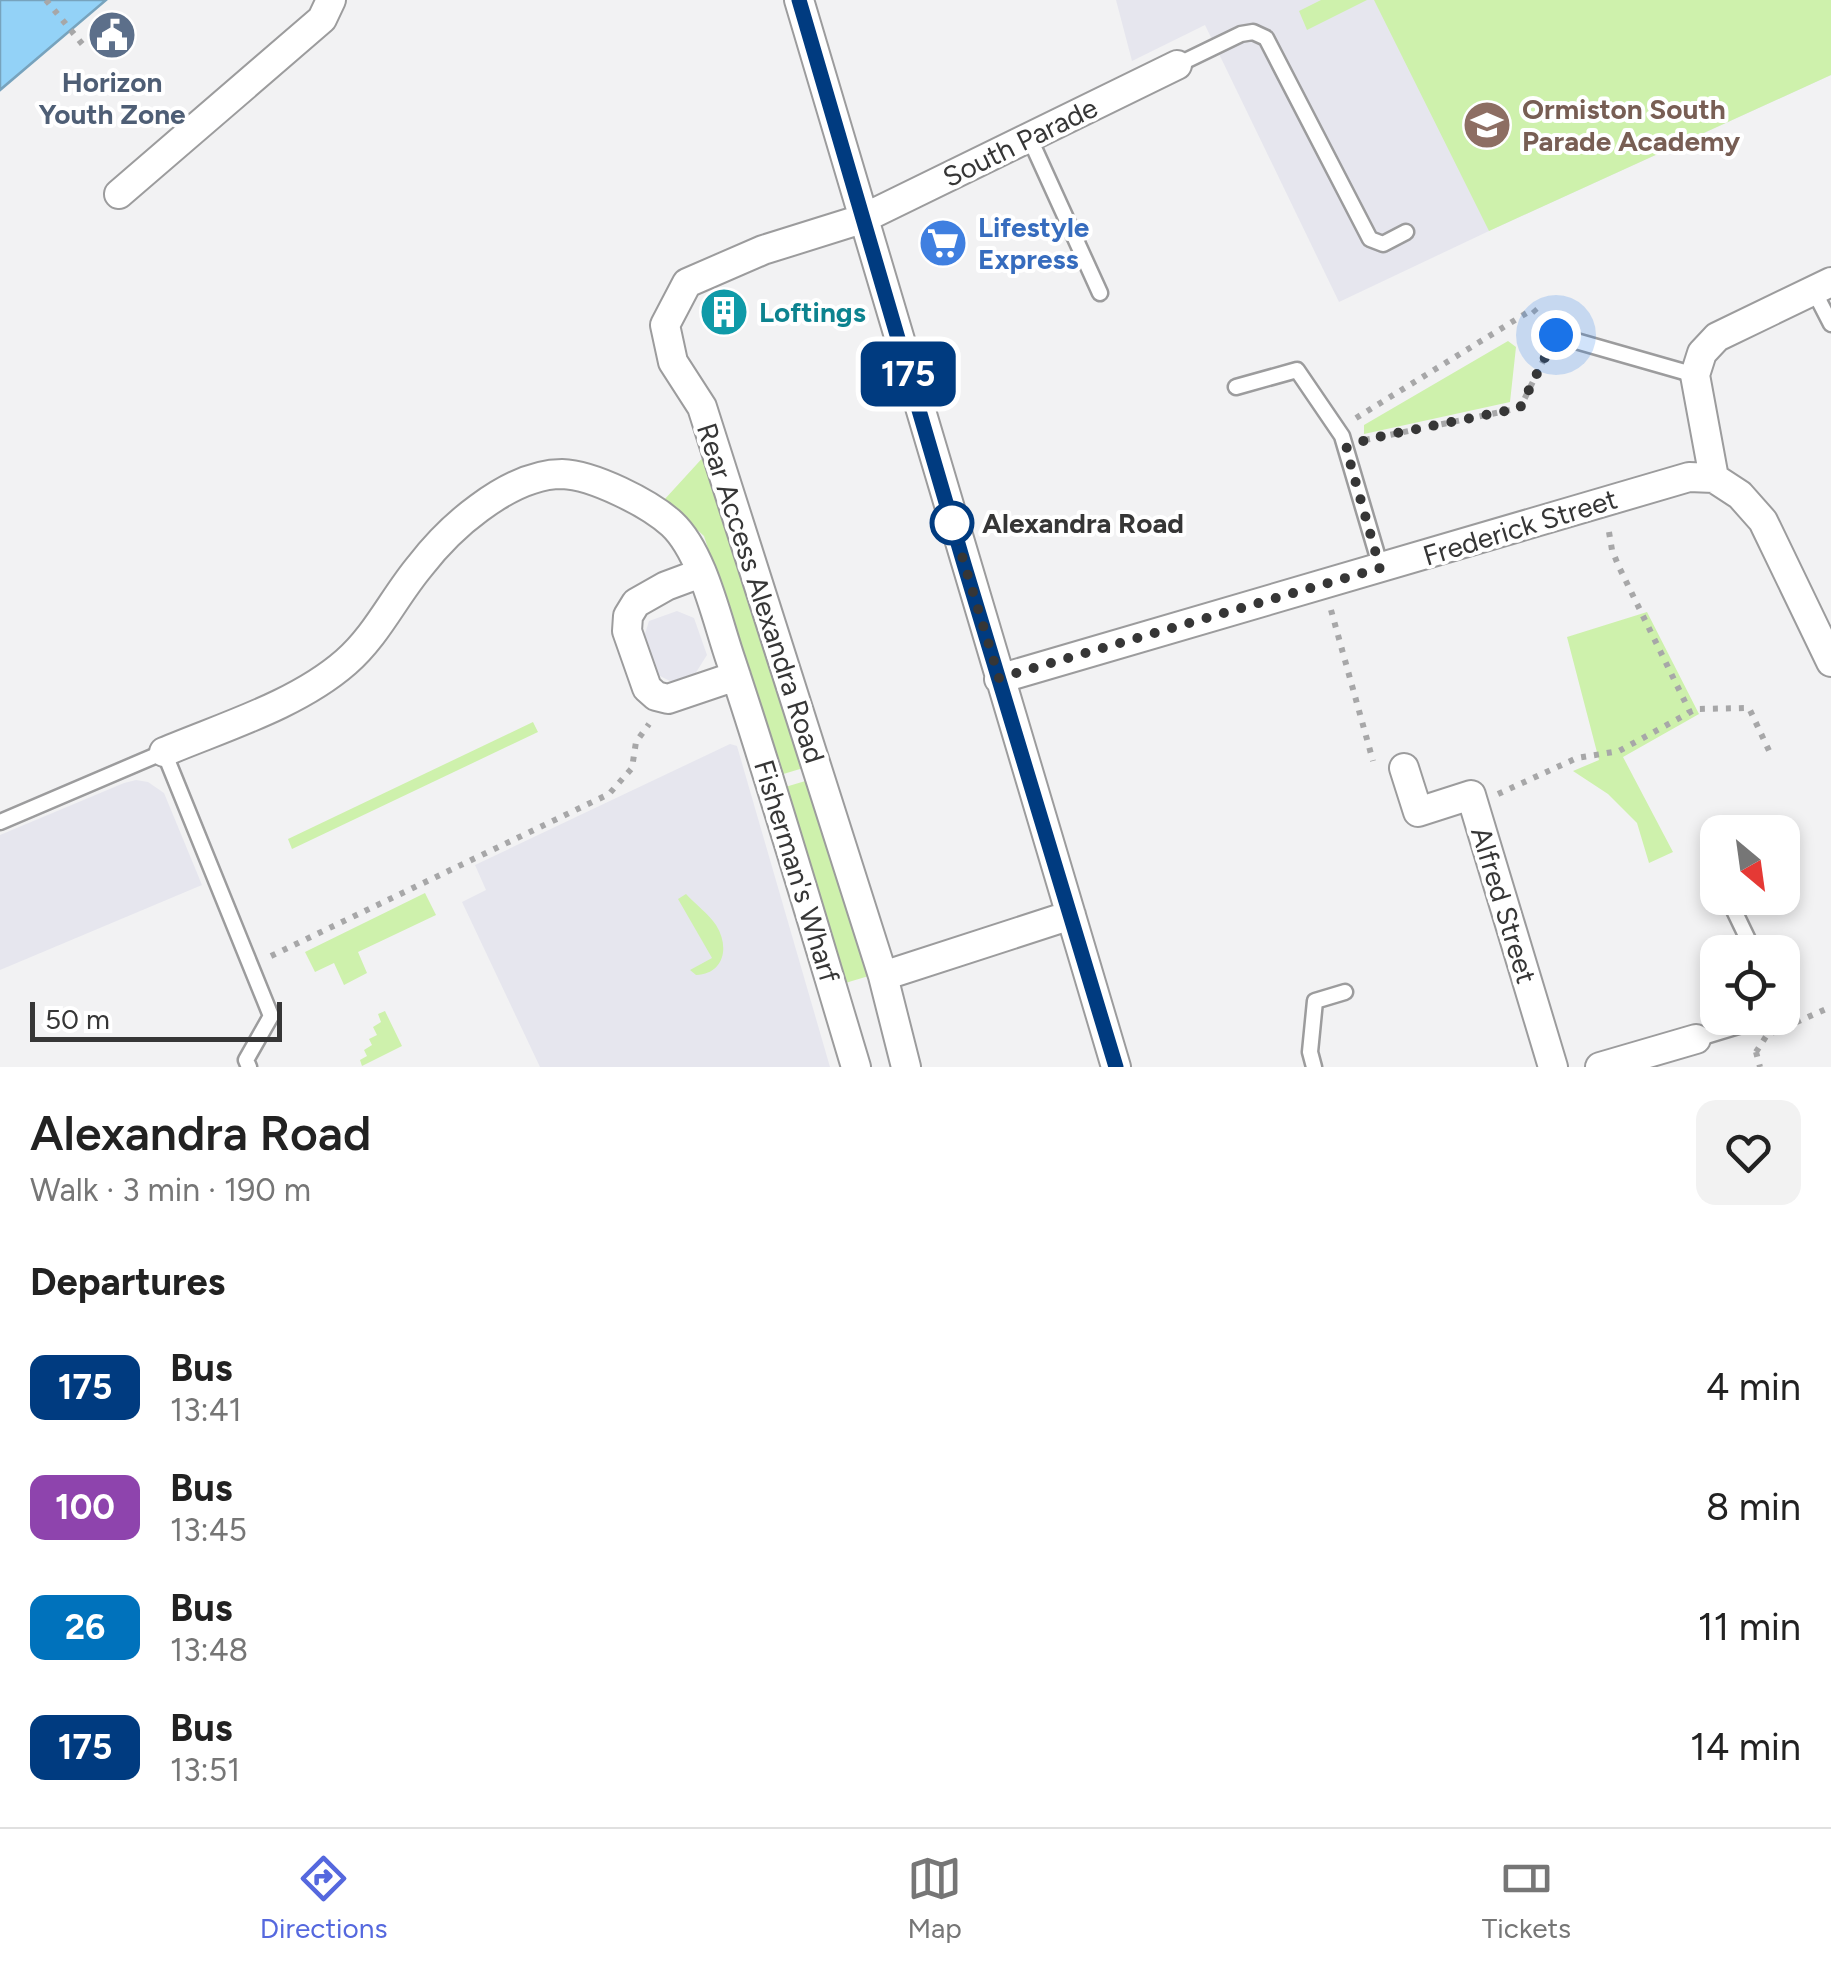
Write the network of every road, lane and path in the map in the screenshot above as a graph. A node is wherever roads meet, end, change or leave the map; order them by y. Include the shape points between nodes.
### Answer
1 (46, 0) edge
2 (331, 0) edge
3 (799, 0) edge
4 (83, 46) dead end
5 (1178, 64) joint
6 (1030, 138) junction
7 (119, 194) dead end
8 (862, 219) junction
9 (1406, 232) dead end
10 (1823, 286) edge
11 (1100, 293) dead end
12 (1533, 308) dead end
13 (1831, 324) edge
14 (1556, 335) joint
15 (1695, 375) junction
16 (1236, 387) dead end
17 (1338, 430) junction
18 (1346, 448) junction
19 (1714, 478) junction
20 (1604, 502) junction
21 (1380, 568) junction
22 (701, 572) junction
23 (1324, 584) junction
24 (1831, 662) edge
25 (736, 676) junction
26 (999, 678) junction
27 (668, 698) junction
28 (1690, 712) junction
29 (164, 752) junction
30 (1772, 757) dead end
31 (1404, 768) joint
32 (1474, 806) junction
33 (0, 822) edge
34 (1071, 914) junction
35 (251, 966) junction
36 (883, 976) junction
37 (1345, 992) dead end
38 (1831, 1007) edge
39 (1709, 1035) edge
40 (1696, 1039) joint
41 (249, 1067) edge
42 (856, 1067) edge
43 (906, 1067) edge
44 (1116, 1067) edge
45 (1314, 1067) edge
46 (1553, 1067) edge
47 (1600, 1067) edge
48 (1760, 1067) edge

1 - 4 path
2 - 7 street via 322,19
3 - 8 street
5 - 6 street, South Parade
5 - 9 lane via 1241,34 1266,38 1370,239 1382,244
6 - 8 street, South Parade
6 - 11 lane
8 - 26 street
8 - 36 street, Rear Access Alexandra Road via 687,283 665,325 673,362 702,407
10 - 13 lane
10 - 15 street via 1717,337
12 - 17 path
14 - 15 lane
14 - 18 path via 1520,408
15 - 19 street
16 - 17 lane via 1297,370
17 - 18 lane
18 - 21 lane
19 - 20 street, Frederick Street via 1689,478
19 - 24 street via 1763,522
20 - 21 street, Frederick Street
20 - 28 path via 1612,550
21 - 23 street, Frederick Street
22 - 25 street, Fisherman's Wharf
22 - 27 street via 636,603 628,616 647,688
22 - 29 street, Fisherman's Wharf via 672,524 635,498 563,474 532,480 457,525 377,629 334,671 309,689
23 - 26 street, Frederick Street
23 - 31 path via 1377,775
25 - 27 street
25 - 42 street, Fisherman's Wharf
26 - 34 street
27 - 35 path via 636,742 632,768 609,794
28 - 30 path via 1750,708
28 - 32 path via 1619,751 1577,758
29 - 33 lane
29 - 35 lane
31 - 32 street, Alfred Street via 1418,812 1471,796
32 - 46 street, Alfred Street
34 - 36 street
34 - 44 street
35 - 41 lane via 271,1016 246,1060
36 - 43 street, Rear Access Alexandra Road
37 - 45 lane via 1315,1001
38 - 48 path via 1767,1035 1756,1052
39 - 40 lane
40 - 47 street

